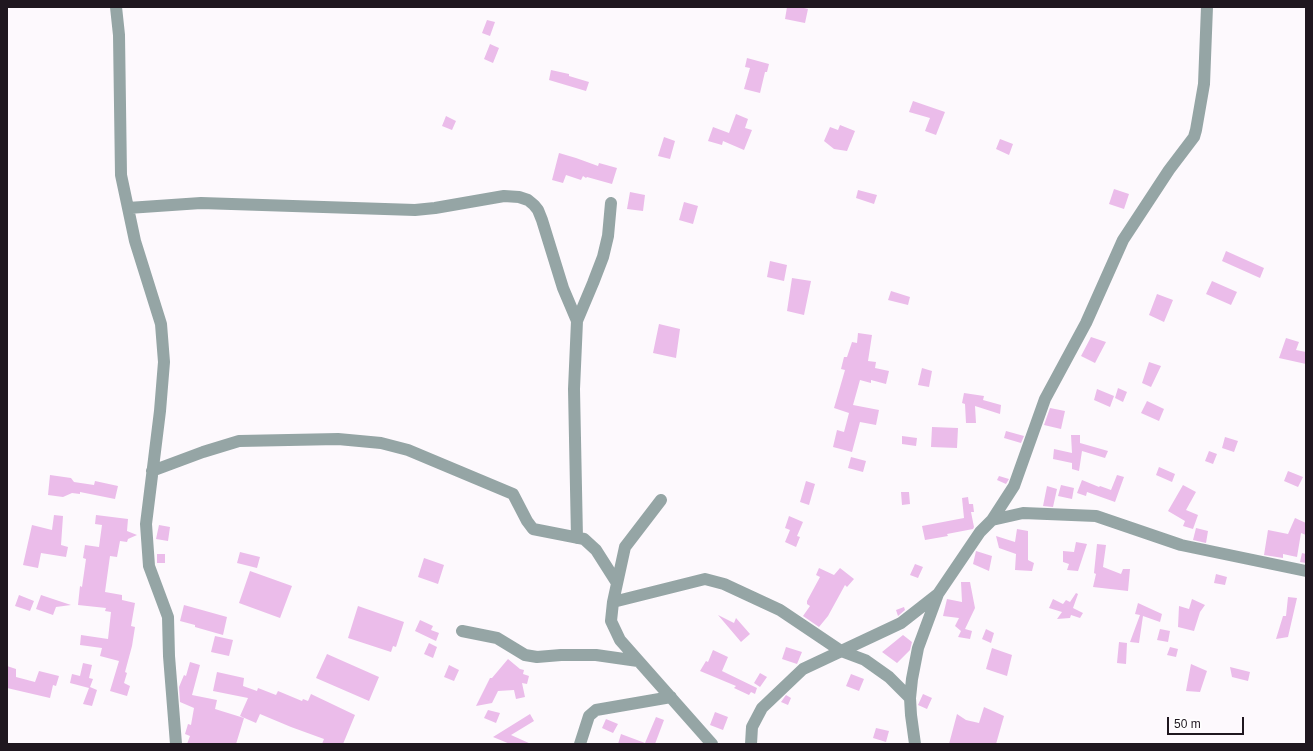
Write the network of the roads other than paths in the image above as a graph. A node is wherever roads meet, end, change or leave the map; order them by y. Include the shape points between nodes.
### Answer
1 (116, 7) edge
2 (1206, 7) edge
3 (611, 202) dead end
4 (128, 208) junction
5 (577, 321) junction
6 (152, 471) junction
7 (661, 500) dead end
8 (992, 520) junction
9 (577, 538) junction
10 (1306, 571) edge
11 (617, 583) junction
12 (938, 594) junction
13 (613, 602) junction
14 (462, 631) dead end
15 (841, 651) junction
16 (638, 661) junction
17 (671, 697) junction
18 (910, 698) junction
19 (176, 744) edge
20 (580, 744) edge
21 (712, 744) edge
22 (751, 744) edge
23 (915, 744) edge

1 - 4 street via 119,35 121,175
2 - 8 street via 1204,84 1194,137 1123,240 1086,323 1045,399 1014,486
3 - 5 street via 603,257
4 - 5 street via 201,203 416,210 504,196 519,197 528,200 538,210 563,288
4 - 6 street via 135,241 161,324 164,362
5 - 9 street via 574,389
6 - 9 street via 239,441 338,439 381,443 408,450 513,494 534,529
6 - 19 street via 146,524 149,566 168,617
7 - 11 street via 625,547
8 - 10 street via 1023,513 1096,516 1181,546
8 - 12 street via 977,536
9 - 11 street via 584,539 596,550
11 - 13 street
12 - 15 street via 901,623
12 - 18 street via 918,648
13 - 15 street via 704,579 724,584 780,610
13 - 16 street via 611,621 620,640
14 - 16 street via 497,638 524,655 537,658 596,655
15 - 18 street via 877,668
15 - 22 street via 803,669 762,708 752,727
16 - 17 street
17 - 20 street via 596,710 589,716
17 - 21 street
18 - 23 street

